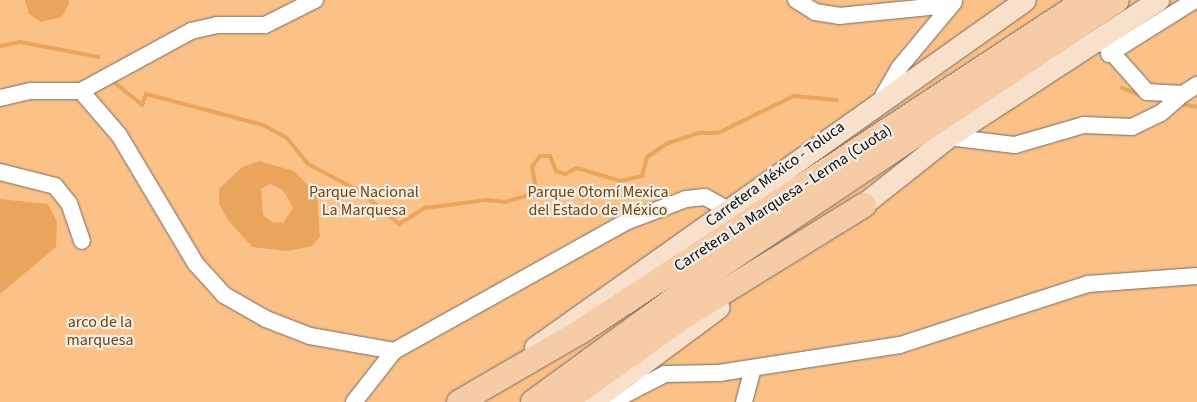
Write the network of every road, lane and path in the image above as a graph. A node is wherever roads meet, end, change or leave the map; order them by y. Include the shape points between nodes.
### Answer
1 (796, 0) edge
2 (1024, 0) edge
3 (1086, 0) edge
4 (1117, 0) edge
5 (1158, 0) edge
6 (1195, 0) edge
7 (307, 1) edge
8 (954, 3) edge
9 (1104, 46) junction
10 (1197, 85) edge
11 (81, 91) junction
12 (884, 96) junction
13 (1180, 97) junction
14 (0, 98) edge
15 (948, 137) junction
16 (0, 172) edge
17 (864, 205) junction
18 (727, 209) junction
19 (82, 241) dead end
20 (1197, 276) edge
21 (394, 351) junction
22 (753, 368) junction
23 (468, 396) edge
24 (354, 402) edge
25 (454, 402) edge
26 (533, 402) edge
27 (564, 402) edge
28 (591, 402) edge
29 (611, 402) edge
30 (744, 402) edge

1 - 8 street via 815,12 838,16
2 - 12 main road, Carretera México - Toluca
3 - 23 highway, Carretera La Marquesa - Lerma (Cuota) via 583,330
4 - 26 highway, Carretera La Marquesa - Lerma (Cuota) via 717,268
5 - 9 main road
6 - 9 street
7 - 11 street via 265,25 218,25 191,31
8 - 12 street
9 - 13 street via 1147,92
9 - 15 main road
10 - 13 street
11 - 14 street via 30,91
11 - 21 street via 119,135 196,264 224,295 266,319 310,336
12 - 18 main road, Carretera México - Toluca
13 - 15 street via 1161,113 1132,127 1084,125 1015,145
15 - 17 main road
16 - 19 street via 55,186 69,203
17 - 27 highway via 683,316
17 - 28 main road
18 - 21 street via 705,197 686,199 628,221
18 - 23 main road, Carretera México - Toluca
20 - 22 street via 1088,284 978,323 900,345
21 - 24 street
22 - 29 street via 666,374
22 - 30 street
23 - 25 main road, Carretera México - Toluca

